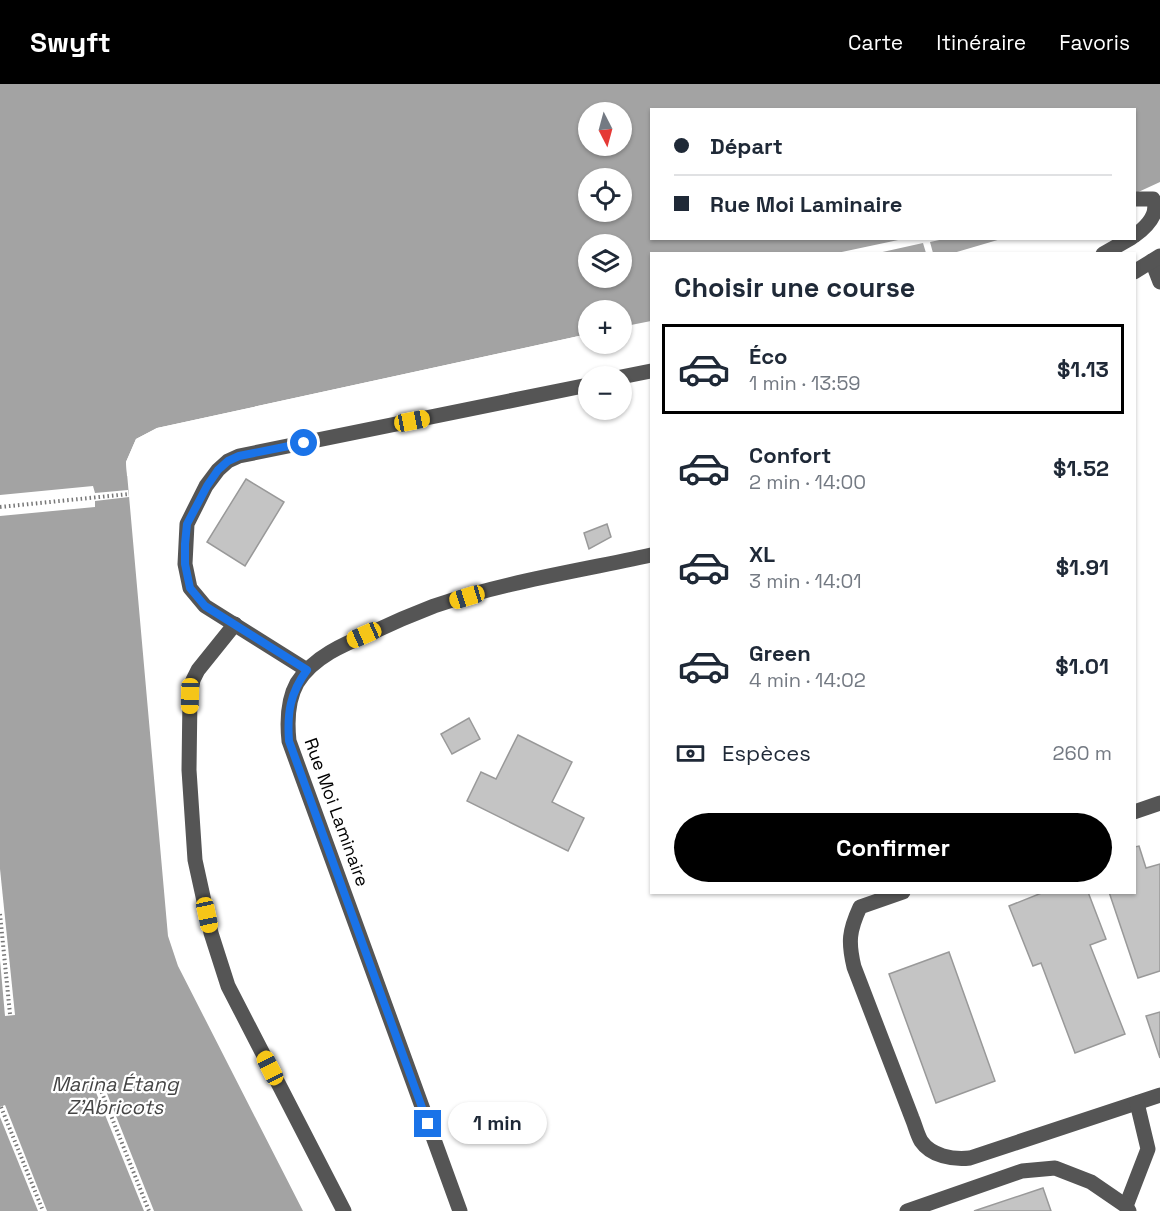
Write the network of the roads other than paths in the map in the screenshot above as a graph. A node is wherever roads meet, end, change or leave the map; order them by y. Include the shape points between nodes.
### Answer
1 (1136, 198) edge
2 (1136, 234) edge
3 (1127, 240) edge
4 (1106, 252) edge
5 (1156, 258) edge
6 (1136, 271) edge
7 (1160, 282) edge
8 (650, 371) edge
9 (632, 375) edge
10 (578, 387) edge
11 (650, 555) edge
12 (234, 624) junction
13 (307, 670) junction
14 (1160, 803) edge
15 (1136, 811) edge
16 (898, 894) edge
17 (1160, 1095) edge
18 (1137, 1103) junction
19 (1127, 1208) edge
20 (344, 1211) edge
21 (460, 1211) edge
22 (907, 1211) edge

1 - 2 street via 1153,199 1158,210 1151,223
3 - 4 street
5 - 6 street
5 - 7 street
8 - 9 street
10 - 12 street via 228,461 207,486 187,524 185,564 196,597
11 - 13 street, Rue Moi Laminaire via 434,606 347,643
12 - 13 street
12 - 20 street via 198,670 190,696 189,770 195,860 211,933 228,986
13 - 21 street, Rue Moi Laminaire via 296,684 289,708 289,741
14 - 15 street
16 - 18 street via 861,908 851,926 849,945 922,1142 931,1150 958,1160 970,1158
17 - 18 street
18 - 19 street via 1148,1149
19 - 22 street via 1091,1182 1054,1168 1022,1172

